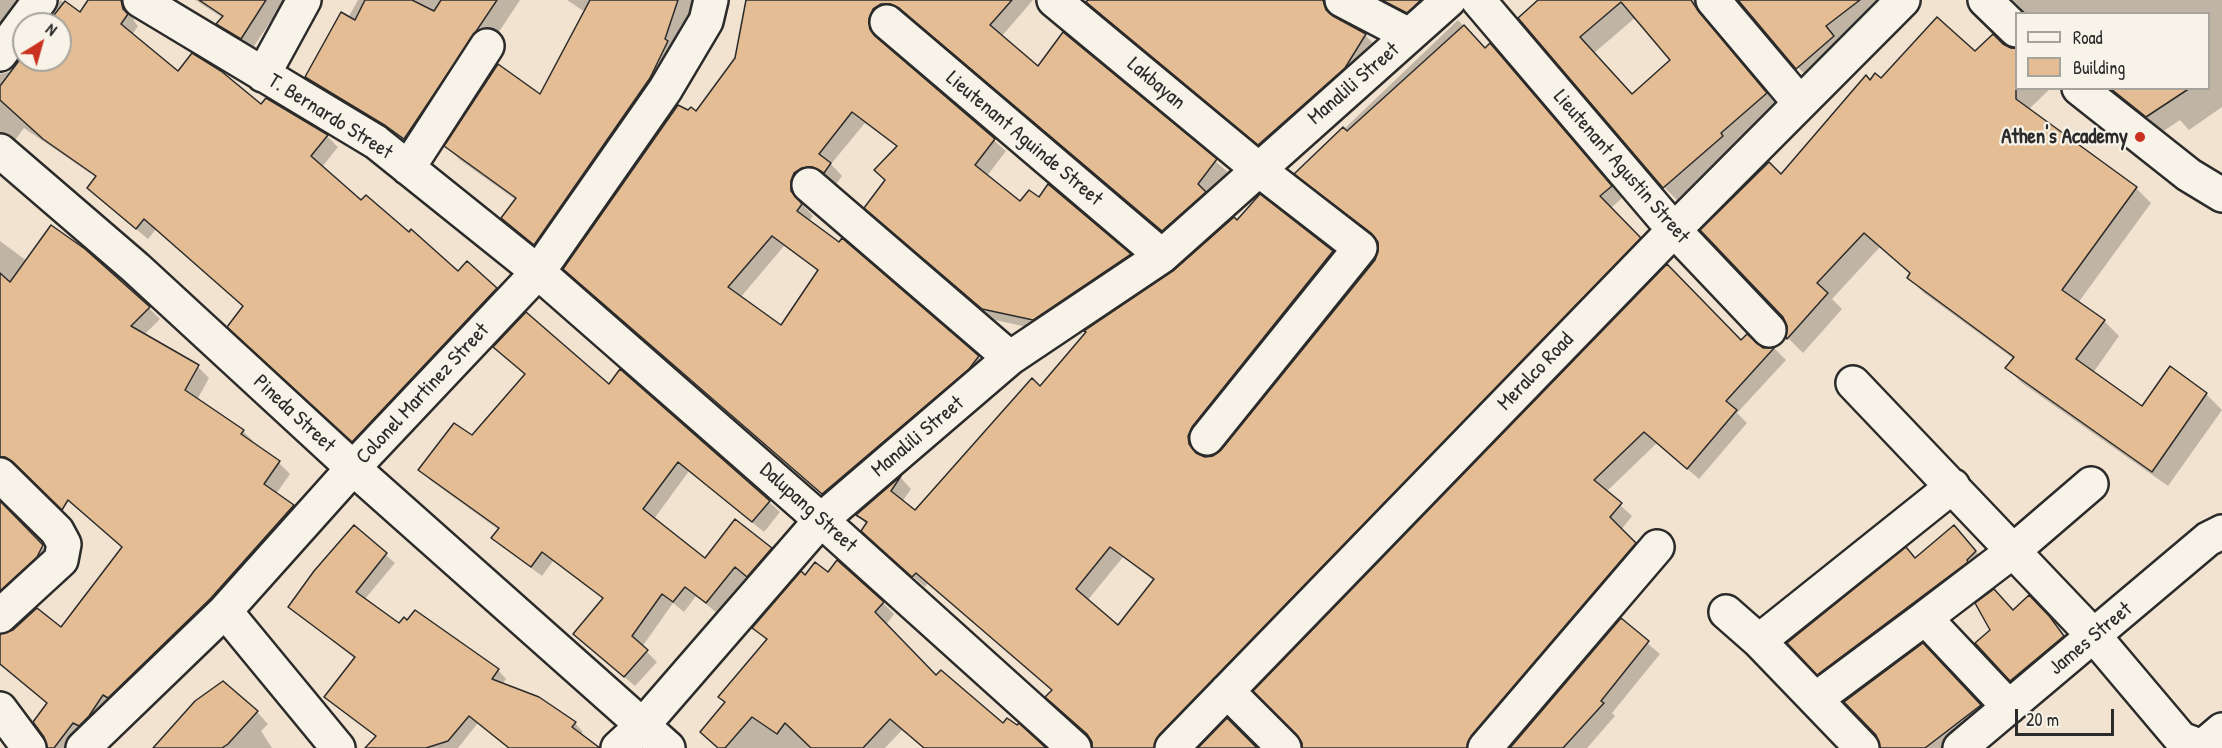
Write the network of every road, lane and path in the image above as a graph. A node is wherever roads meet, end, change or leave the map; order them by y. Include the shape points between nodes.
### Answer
1 (40, 0) edge
2 (140, 0) edge
3 (304, 0) edge
4 (711, 0) edge
5 (1054, 0) edge
6 (1342, 0) edge
7 (1449, 0) edge
8 (1478, 0) edge
9 (1713, 0) edge
10 (1903, 0) edge
11 (1985, 0) edge
12 (887, 22) dead end
13 (2015, 29) edge
14 (1409, 36) junction
15 (487, 46) dead end
16 (0, 54) edge
17 (263, 75) junction
18 (2082, 90) edge
19 (1800, 103) junction
20 (0, 151) edge
21 (408, 168) junction
22 (1258, 169) junction
23 (809, 185) dead end
24 (2222, 195) edge
25 (1674, 230) junction
26 (1162, 256) junction
27 (538, 272) junction
28 (1769, 330) dead end
29 (1010, 358) junction
30 (1853, 383) dead end
31 (1207, 438) dead end
32 (353, 468) junction
33 (0, 475) edge
34 (2091, 484) dead end
35 (1953, 486) junction
36 (821, 520) junction
37 (2222, 532) edge
38 (1657, 547) dead end
39 (2013, 551) junction
40 (225, 611) junction
41 (1726, 612) dead end
42 (0, 616) edge
43 (1925, 618) junction
44 (2094, 636) junction
45 (1759, 641) junction
46 (1227, 691) junction
47 (1816, 699) junction
48 (2009, 707) junction
49 (0, 709) edge
50 (643, 725) junction
51 (2222, 730) edge
52 (2176, 744) edge
53 (29, 748) edge
54 (83, 748) edge
55 (338, 748) edge
56 (618, 748) edge
57 (668, 748) edge
58 (1074, 748) edge
59 (1172, 748) edge
60 (1284, 748) edge
61 (1485, 748) edge
62 (1862, 748) edge
63 (1960, 748) edge

1 - 16 street
2 - 17 street, T. Bernardo Street
3 - 17 street
4 - 27 street, Colonel Martinez Street via 706,21 665,90
5 - 22 street, Lakbayan
6 - 14 street
7 - 14 street, Manalili Street
8 - 25 street, Lieutenant Agustin Street
9 - 19 street
10 - 19 street, Meralco Road
11 - 13 street
12 - 26 street, Lieutenant Aguinde Street
14 - 22 street, Manalili Street
15 - 21 street
17 - 21 street, T. Bernardo Street via 376,142
18 - 24 street via 2189,176
19 - 25 street, Meralco Road
20 - 32 street, Pineda Street via 136,268
21 - 27 street, T. Bernardo Street
22 - 26 street, Manalili Street
22 - 31 street via 1360,248
23 - 29 street
25 - 28 street, Lieutenant Agustin Street
25 - 46 street, Meralco Road
26 - 29 street, Manalili Street
27 - 32 street, Colonel Martinez Street
27 - 36 street, Dalupang Street
29 - 36 street, Manalili Street
30 - 35 street
32 - 40 street, Colonel Martinez Street
32 - 50 street, Pineda Street
33 - 42 street via 57,531 64,544 61,560
34 - 39 street
35 - 39 street
35 - 45 street
36 - 50 street, Manalili Street
36 - 58 street, Dalupang Street
37 - 44 street, James Street via 2208,539
38 - 61 street
39 - 43 street
39 - 44 street
40 - 54 street, Colonel Martinez Street
40 - 55 street
41 - 45 street
43 - 47 street
43 - 48 street
44 - 48 street, James Street
44 - 52 street
45 - 47 street
46 - 59 street, Meralco Road
46 - 60 street
47 - 62 street
48 - 63 street, James Street
49 - 53 street
50 - 56 street, Manalili Street
50 - 57 street, Pineda Street
51 - 52 street via 2202,747

